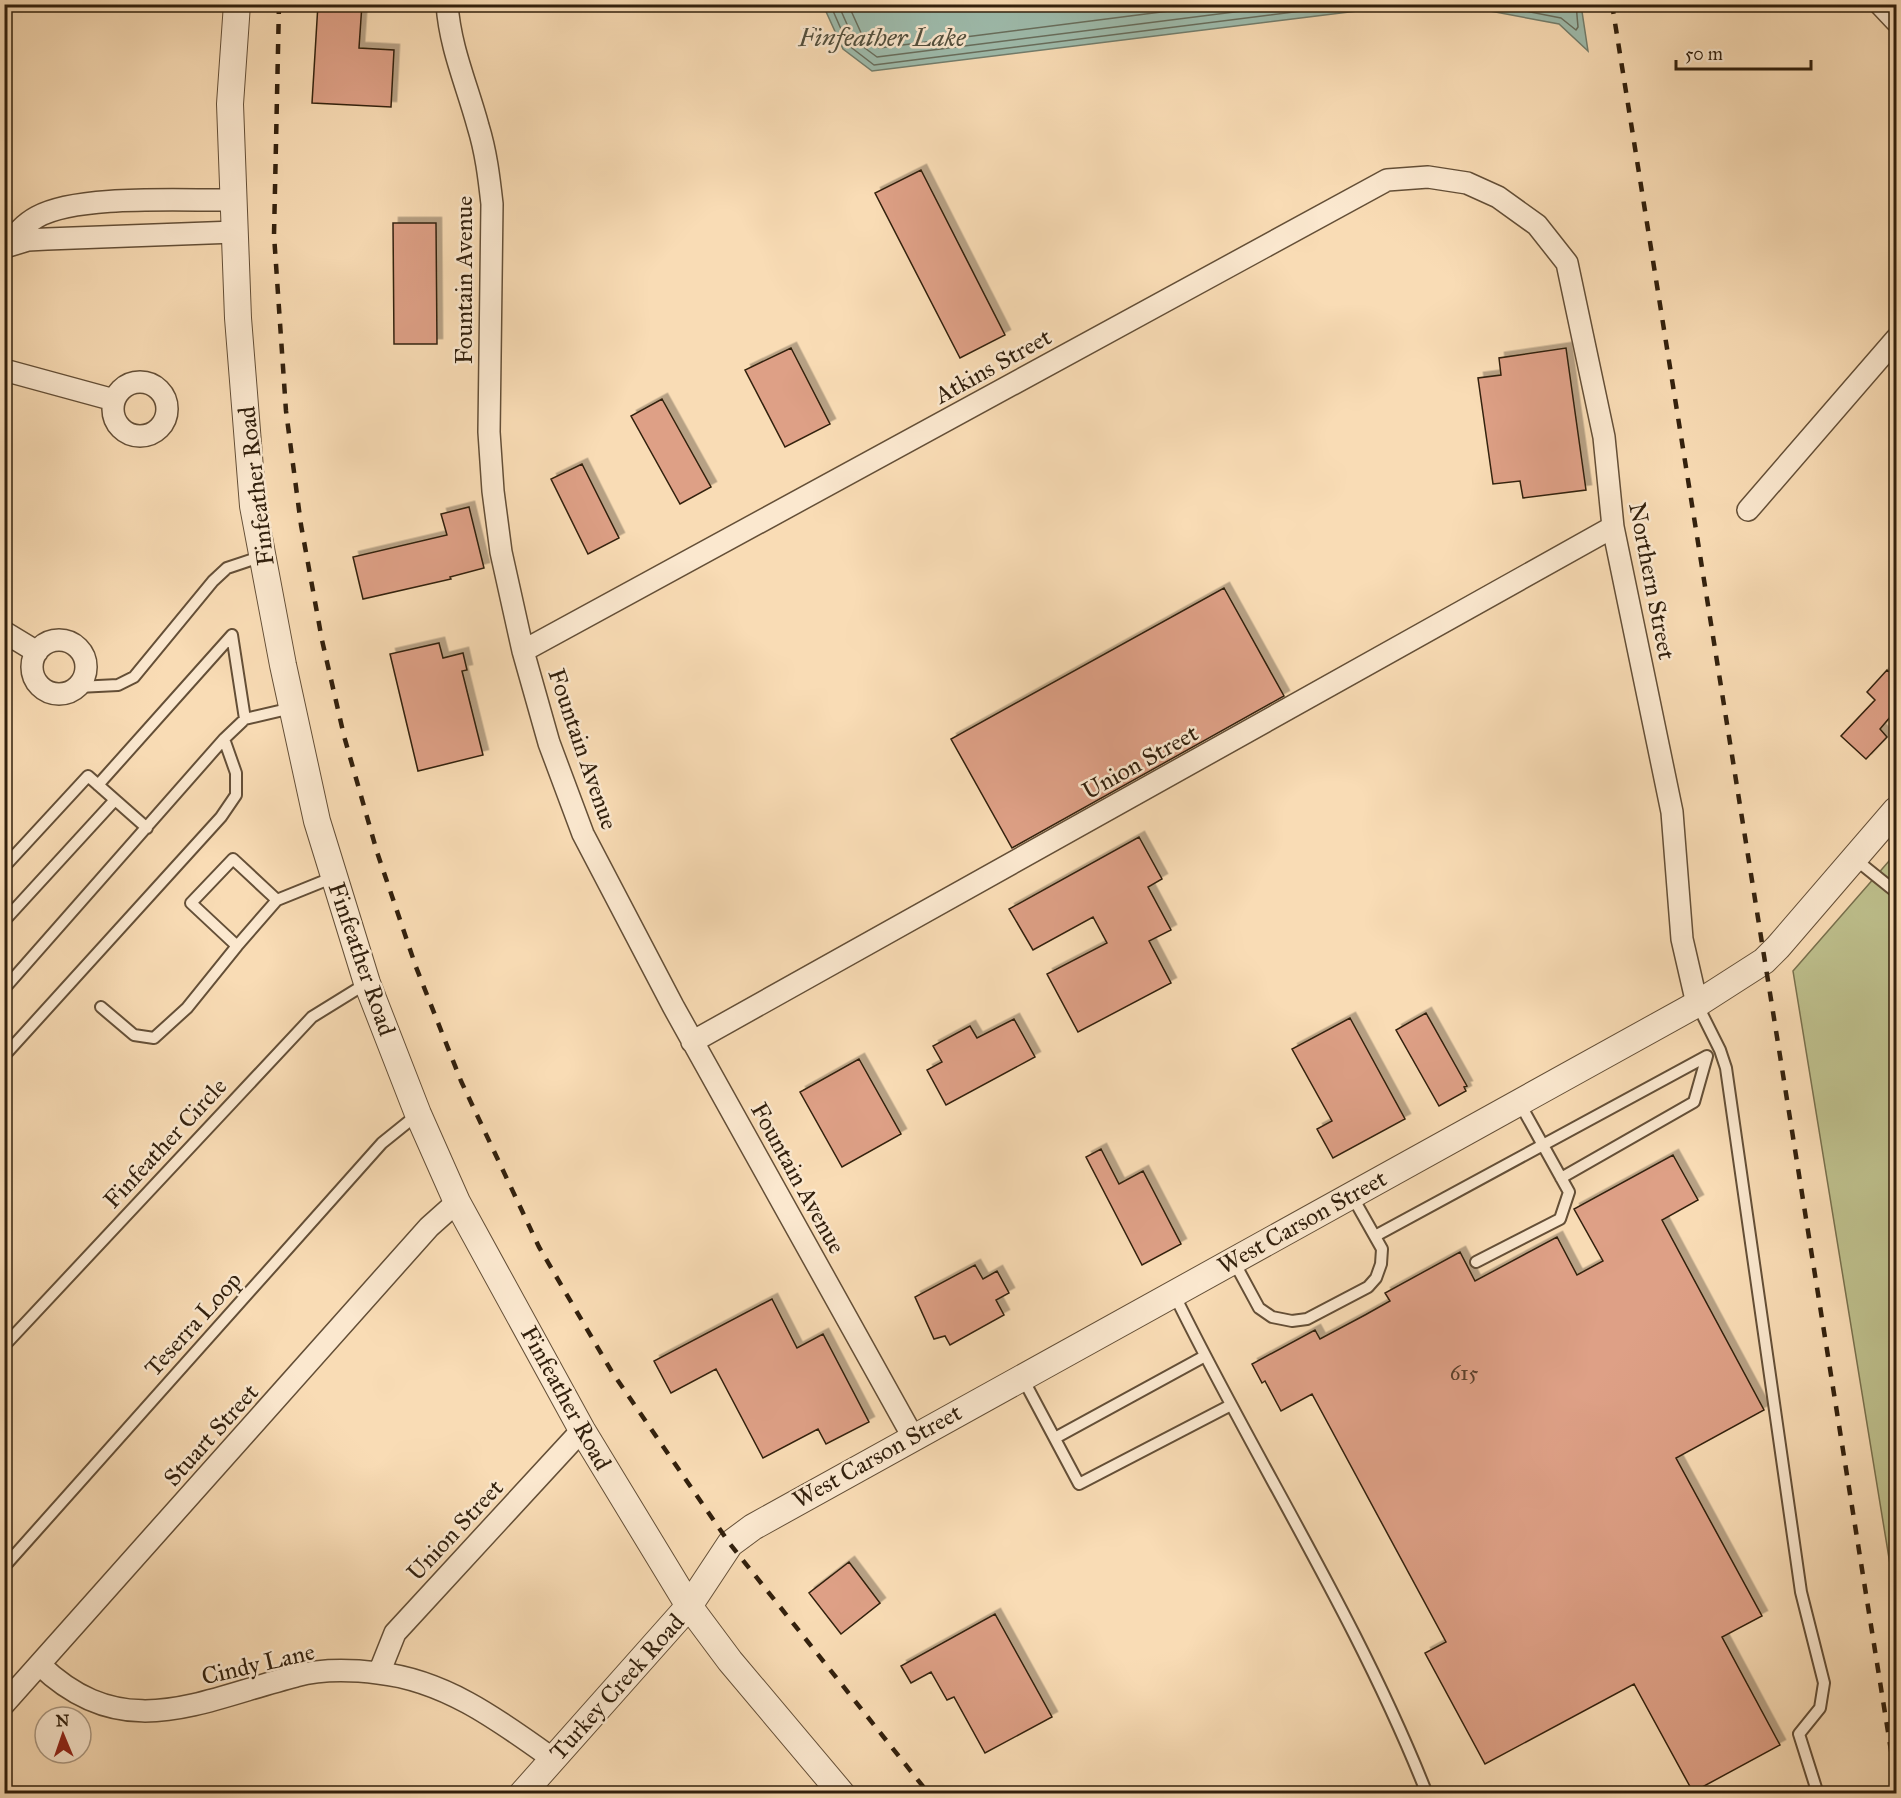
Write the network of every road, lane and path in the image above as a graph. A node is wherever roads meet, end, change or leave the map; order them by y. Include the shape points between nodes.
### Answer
1 (237, 4) edge
2 (447, 4) edge
3 (1880, 4) edge
4 (1896, 21) edge
5 (1498, 197) joint
6 (234, 200) junction
7 (235, 232) junction
8 (6, 246) edge
9 (1896, 339) edge
10 (4, 370) edge
11 (114, 400) dead end
12 (1748, 510) dead end
13 (1613, 527) junction
14 (263, 556) junction
15 (4, 632) edge
16 (523, 651) junction
17 (37, 652) junction
18 (78, 687) junction
19 (292, 708) junction
20 (245, 719) junction
21 (224, 739) junction
22 (98, 785) junction
23 (114, 801) junction
24 (1896, 810) edge
25 (147, 828) junction
26 (1855, 858) junction
27 (4, 867) edge
28 (334, 877) junction
29 (1894, 886) edge
30 (277, 900) junction
31 (4, 921) edge
32 (237, 946) junction
33 (367, 983) junction
34 (4, 989) edge
35 (1697, 1004) junction
36 (101, 1007) dead end
37 (692, 1041) junction
38 (1720, 1050) junction
39 (4, 1056) edge
40 (1707, 1056) junction
41 (1519, 1102) junction
42 (418, 1114) junction
43 (1542, 1143) junction
44 (1561, 1178) junction
45 (1351, 1195) junction
46 (457, 1202) junction
47 (1377, 1236) junction
48 (1232, 1260) junction
49 (1476, 1262) dead end
50 (1173, 1293) junction
51 (4, 1346) edge
52 (1205, 1356) junction
53 (1022, 1376) junction
54 (1231, 1405) junction
55 (582, 1430) junction
56 (913, 1437) junction
57 (1055, 1438) junction
58 (4, 1567) edge
59 (689, 1606) junction
60 (40, 1665) junction
61 (379, 1673) junction
62 (4, 1704) edge
63 (553, 1759) junction
64 (522, 1794) edge
65 (842, 1794) edge
66 (1427, 1794) edge
67 (1818, 1794) edge

1 - 6 street, Finfeather Road via 230,104
2 - 16 street, Fountain Avenue via 452,48 488,167 492,204 489,432 493,491 501,552
3 - 4 street
5 - 13 street, Northern Street via 1538,225 1567,263 1604,437
5 - 16 street, Atkins Street via 1467,183 1428,177 1387,180
6 - 7 street, Finfeather Road
6 - 8 street via 68,206 38,216
7 - 8 street via 28,240
7 - 14 street, Finfeather Road via 252,494
9 - 12 street
10 - 11 street
13 - 35 street, Northern Street via 1672,812 1682,939
13 - 37 street, Union Street
14 - 18 lane via 227,568 213,581 134,677 118,685
14 - 19 street, Finfeather Road
15 - 17 street
16 - 37 street, Fountain Avenue via 549,743 583,834
17 - 18 street via 32,669 39,685 54,694
17 - 18 street via 61,640 78,647 86,672
19 - 20 lane
19 - 28 street, Finfeather Road
20 - 21 lane
20 - 22 lane via 232,635
21 - 25 lane
21 - 39 lane via 236,773 236,795 221,817
22 - 23 lane
22 - 27 lane via 87,776
23 - 25 lane
23 - 31 lane
24 - 26 street, West Carson Street
25 - 34 lane
26 - 29 lane
26 - 35 street, West Carson Street via 1764,961
28 - 30 lane
28 - 33 street, Finfeather Road
30 - 32 lane
30 - 32 lane via 233,860 191,903
32 - 36 lane via 187,1008 154,1038 134,1035
33 - 42 street, Finfeather Road
33 - 51 lane, Finfeather Circle via 312,1017
35 - 38 lane
35 - 41 street, West Carson Street
37 - 56 street, Fountain Avenue
38 - 40 lane
38 - 67 lane via 1726,1068 1801,1592 1824,1683 1820,1708 1798,1734
40 - 43 lane
40 - 44 lane via 1694,1102
41 - 43 lane
41 - 45 street, West Carson Street
42 - 46 street, Finfeather Road
42 - 58 lane, Teserra Loop via 382,1143
43 - 44 lane
43 - 47 lane
44 - 49 lane via 1569,1192 1560,1220
45 - 47 lane
45 - 48 street, West Carson Street
46 - 55 street, Finfeather Road
46 - 60 street, Stuart Street via 429,1227
47 - 48 lane via 1383,1249 1376,1278 1368,1287 1307,1319 1272,1317 1259,1308
48 - 50 street, West Carson Street
50 - 52 lane
50 - 53 street, West Carson Street
52 - 54 lane
52 - 57 lane
53 - 56 street, West Carson Street
53 - 57 lane
54 - 57 lane via 1079,1484
54 - 66 lane via 1349,1619 1400,1726
55 - 59 street, Finfeather Road
55 - 61 street, Union Street via 394,1633
56 - 59 street, West Carson Street via 786,1506 730,1544
59 - 63 street, Turkey Creek Road
59 - 65 street, Finfeather Road
60 - 61 street, Cindy Lane via 59,1683 89,1701 132,1712 181,1708 298,1675
60 - 62 street, Stuart Street
61 - 63 street, Cindy Lane via 430,1685 464,1700
63 - 64 street, Turkey Creek Road

